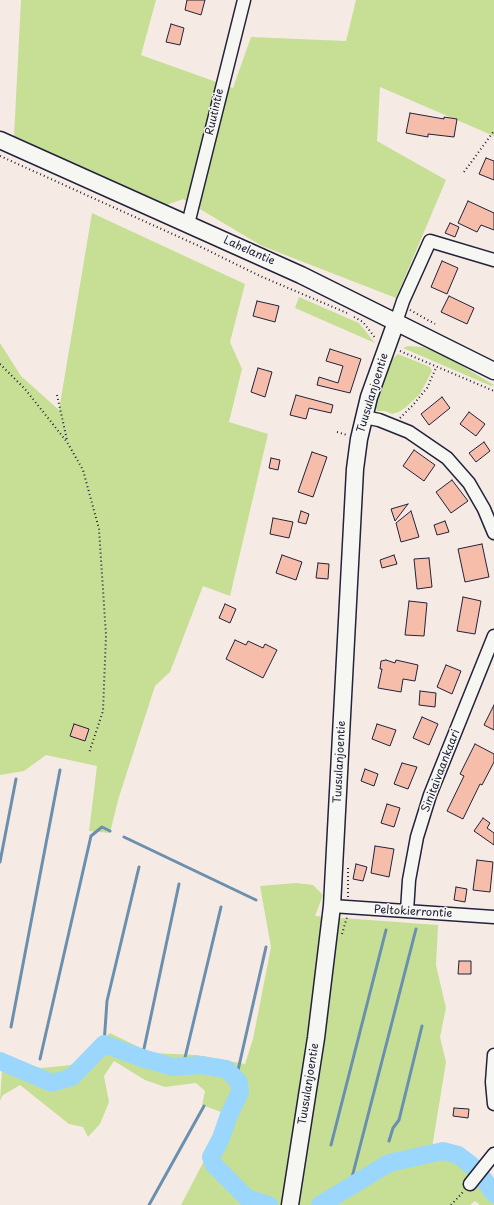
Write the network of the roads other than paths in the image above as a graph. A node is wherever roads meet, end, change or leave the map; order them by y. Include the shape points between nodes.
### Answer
1 (244, 0) edge
2 (0, 140) edge
3 (188, 224) junction
4 (494, 260) edge
5 (396, 322) junction
6 (494, 371) edge
7 (364, 417) junction
8 (494, 533) edge
9 (494, 636) edge
10 (332, 906) junction
11 (407, 911) junction
12 (494, 917) edge
13 (494, 1055) edge
14 (494, 1104) edge
15 (494, 1154) edge
16 (470, 1184) road end
17 (291, 1200) edge

1 - 3 street, Ruutintie
2 - 3 street, Lahelantie
3 - 5 street, Lahelantie via 334,290
4 - 5 street via 430,241
5 - 6 street, Lahelantie
5 - 7 street, Tuusulanjoentie
7 - 8 street via 409,432 447,458 472,489
7 - 10 street, Tuusulanjoentie via 355,468
9 - 11 street, Sinitaivaankaari via 430,795 417,837 409,880
10 - 11 street, Peltokierrontie
10 - 17 street, Tuusulanjoentie via 316,1038
11 - 12 street, Peltokierrontie
13 - 14 street
15 - 16 street

